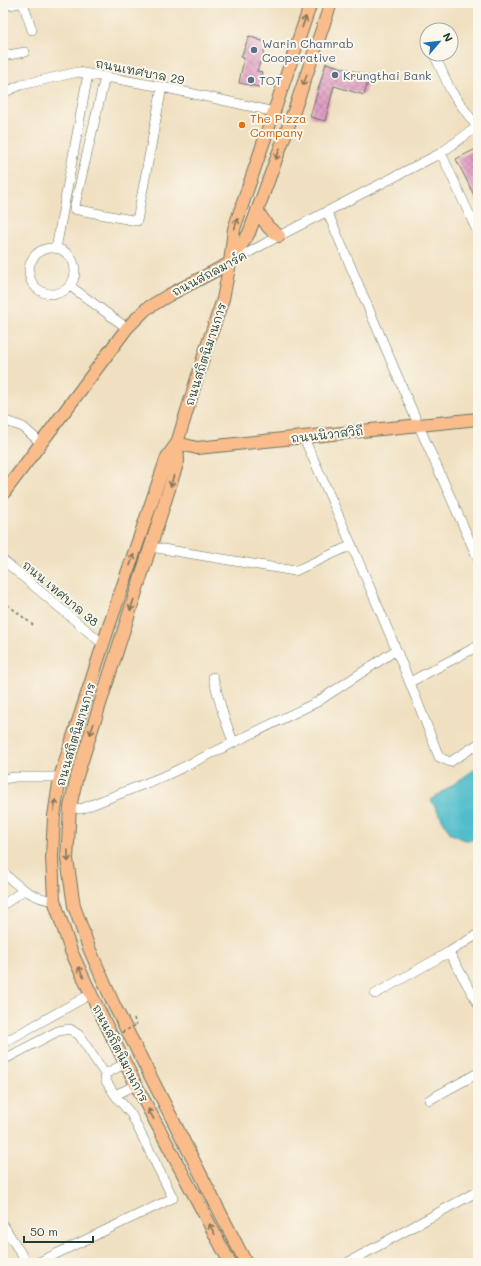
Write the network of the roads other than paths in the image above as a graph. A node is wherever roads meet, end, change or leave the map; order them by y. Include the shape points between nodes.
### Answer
1 (20, 3) edge
2 (23, 3) edge
3 (311, 3) edge
4 (331, 3) edge
5 (3, 6) edge
6 (32, 30) dead end
7 (25, 52) dead end
8 (3, 56) edge
9 (438, 62) edge
10 (88, 74) junction
11 (105, 77) junction
12 (162, 87) junction
13 (3, 93) edge
14 (274, 112) junction
15 (291, 118) junction
16 (477, 127) edge
17 (441, 153) junction
18 (257, 210) junction
19 (327, 211) junction
20 (478, 233) edge
21 (279, 236) junction
22 (56, 249) junction
23 (230, 263) junction
24 (70, 286) junction
25 (127, 328) junction
26 (478, 419) edge
27 (3, 420) edge
28 (418, 424) junction
29 (303, 436) junction
30 (41, 443) junction
31 (177, 443) junction
32 (3, 494) edge
33 (352, 545) junction
34 (151, 548) junction
35 (478, 559) edge
36 (3, 560) edge
37 (103, 644) junction
38 (478, 646) edge
39 (396, 650) junction
40 (213, 677) dead end
41 (410, 682) junction
42 (233, 742) junction
43 (478, 744) edge
44 (60, 777) junction
45 (3, 779) edge
46 (70, 807) junction
47 (3, 871) edge
48 (24, 890) junction
49 (54, 900) junction
50 (3, 905) edge
51 (478, 934) edge
52 (449, 952) junction
53 (91, 994) junction
54 (375, 994) dead end
55 (478, 1004) edge
56 (3, 1043) edge
57 (3, 1060) edge
58 (126, 1063) junction
59 (478, 1073) edge
60 (105, 1074) junction
61 (136, 1084) junction
62 (115, 1095) junction
63 (430, 1100) dead end
64 (187, 1145) junction
65 (172, 1153) junction
66 (478, 1190) edge
67 (3, 1225) edge
68 (27, 1263) edge
69 (37, 1263) edge
70 (230, 1263) edge
71 (246, 1263) edge
72 (347, 1263) edge

1 - 5 street
2 - 6 street
14 -> 3 main road, ถนนสถิตนิมานการ
4 -> 15 main road, ถนนสถิตนิมานการ
7 - 8 street
9 - 16 street via 451,91
10 - 11 street, ถนนเทศบาล 29
10 - 13 street, ถนนเทศบาล 29 via 78,72 21,85
10 - 22 street
11 - 12 street, ถนนเทศบาล 29
11 - 12 street via 74,209 137,220
12 - 14 street, ถนนเทศบาล 29
14 - 15 main road
23 -> 14 main road, ถนนสถิตนิมานการ via 234,229
15 -> 18 main road, ถนนสถิตนิมานการ
16 - 17 street, ถนนสถลมาร์ค
17 - 19 street, ถนนสถลมาร์ค
17 - 20 street
18 - 21 main road via 268,227
18 - 23 main road, ถนนสถิตนิมานการ via 249,233
19 - 21 street, ถนนสถลมาร์ค
19 - 28 street
21 - 23 street, ถนนสถลมาร์ค
22 - 24 street via 63,251 73,262 75,276
22 - 24 street via 42,251 36,255 30,268 30,276 38,289 45,293 60,293
23 - 25 main road, ถนนสถลมาร์ค via 146,309
23 - 31 main road, ถนนสถิตนิมานการ via 223,299
24 - 25 street
25 - 30 main road, ถนนสถลมาร์ค
26 - 28 main road, ถนนนิวาสวิถี
27 - 30 street via 23,427
28 - 29 main road, ถนนนิวาสวิถี
28 - 35 street
29 - 31 main road, ถนนนิวาสวิถี via 196,448
29 - 33 street
30 - 32 main road, ถนนสถลมาร์ค
31 -> 34 main road, ถนนสถิตนิมานการ via 178,461
37 -> 31 main road, ถนนสถิตนิมานการ via 167,457
33 - 34 street via 295,571
33 - 39 street
34 -> 46 main road, ถนนสถิตนิมานการ via 77,776
36 - 37 street, ถนน เทศบาล 38
37 - 44 main road, ถนนสถิตนิมานการ
38 - 41 street
39 - 41 street
39 - 42 street via 317,702
40 - 42 street
41 - 43 street via 439,757 450,762
42 - 46 street via 126,792 81,809
44 - 45 street
49 -> 44 main road, ถนนสถิตนิมานการ via 52,857 54,816
46 -> 64 main road, ถนนสถิตนิมานการ via 67,859 74,906 114,1004
47 - 48 street
48 - 49 street via 46,900
48 - 50 street
53 -> 49 main road, ถนนสถิตนิมานการ
51 - 52 street
52 - 54 street
52 - 55 street
53 - 56 street
53 - 58 main road, ถนนสถิตนิมานการ
57 - 60 street via 58,1031 70,1029 79,1035
58 - 60 street
58 - 61 main road, ถนนสถิตนิมานการ
59 - 63 street
60 - 62 street via 106,1081
61 - 62 street
65 -> 61 main road, ถนนสถิตนิมานการ
62 - 69 street via 131,1114 173,1198
64 - 65 main road
64 - 71 main road, ถนนสถิตนิมานการ
70 -> 65 main road, ถนนสถิตนิมานการ
66 - 72 street
67 - 68 street

